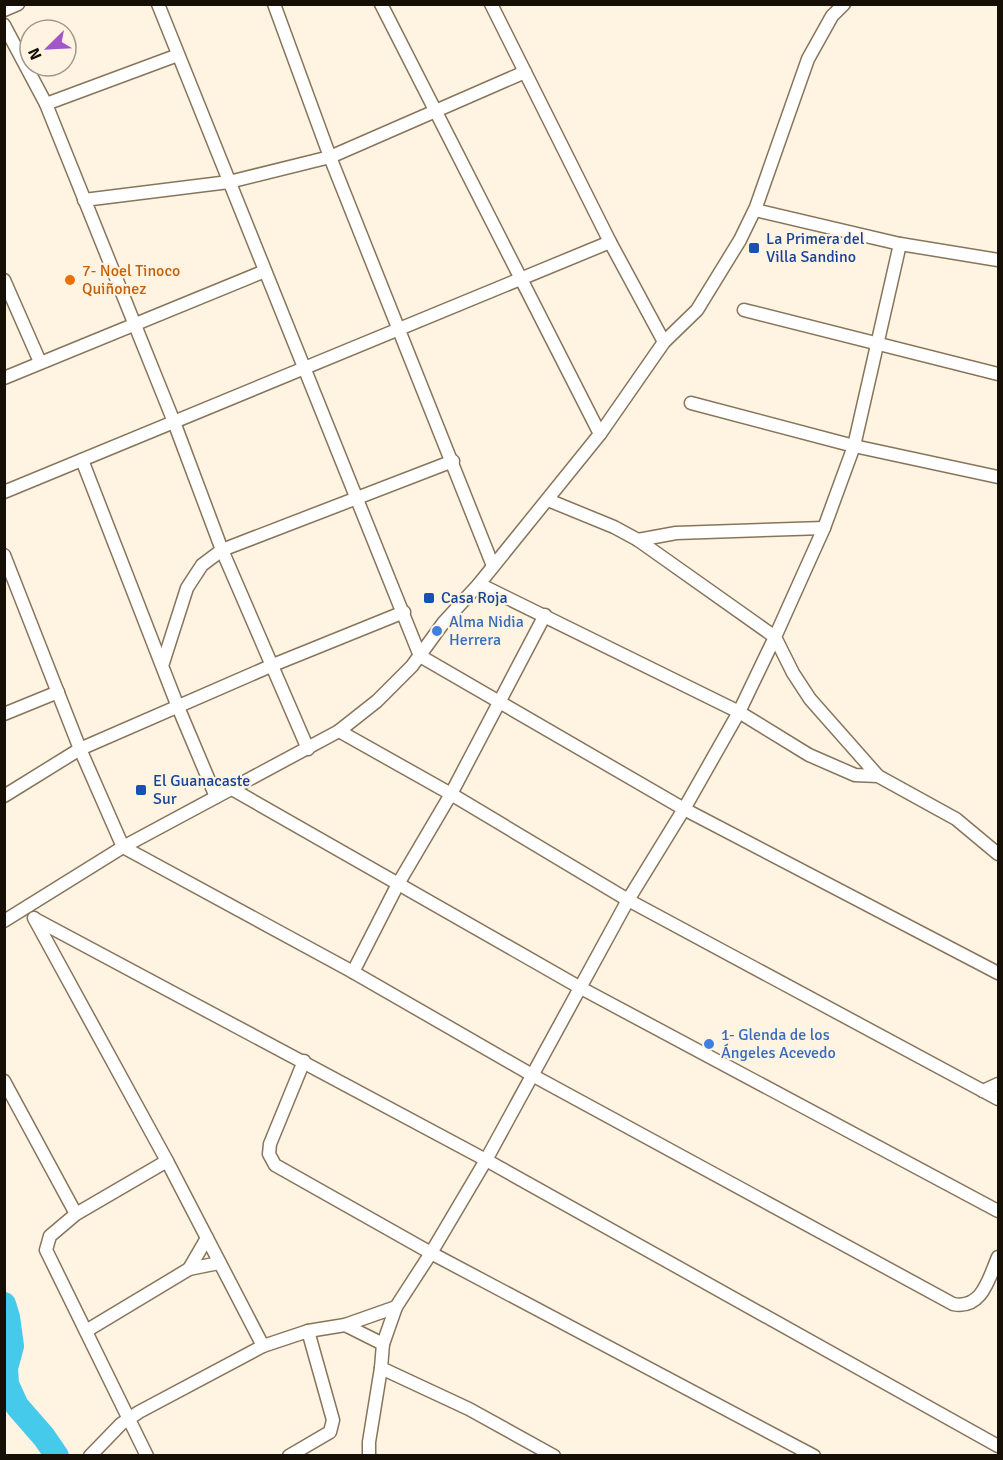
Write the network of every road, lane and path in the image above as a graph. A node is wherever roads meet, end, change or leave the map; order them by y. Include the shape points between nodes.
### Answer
1 (18, 4) edge
2 (158, 4) edge
3 (381, 4) edge
4 (491, 4) edge
5 (844, 4) edge
6 (279, 6) edge
7 (4, 10) edge
8 (4, 25) edge
9 (178, 55) junction
10 (525, 72) junction
11 (46, 104) junction
12 (437, 112) junction
13 (330, 156) junction
14 (229, 182) junction
15 (84, 200) junction
16 (755, 210) junction
17 (610, 242) junction
18 (900, 244) junction
19 (999, 260) edge
20 (265, 272) junction
21 (4, 280) edge
22 (519, 280) junction
23 (744, 310) dead end
24 (134, 325) junction
25 (399, 330) junction
26 (664, 342) junction
27 (878, 345) junction
28 (40, 362) junction
29 (306, 369) junction
30 (999, 374) edge
31 (4, 378) edge
32 (691, 403) dead end
33 (174, 422) junction
34 (600, 434) junction
35 (854, 446) junction
36 (82, 460) junction
37 (453, 461) junction
38 (999, 477) edge
39 (4, 492) edge
40 (358, 497) junction
41 (548, 500) junction
42 (824, 528) junction
43 (638, 540) junction
44 (222, 550) junction
45 (4, 555) edge
46 (493, 566) junction
47 (479, 584) junction
48 (404, 612) junction
49 (545, 615) junction
50 (775, 637) junction
51 (420, 656) junction
52 (162, 663) junction
53 (273, 665) junction
54 (58, 692) junction
55 (500, 703) junction
56 (178, 707) junction
57 (739, 712) junction
58 (4, 714) edge
59 (339, 731) junction
60 (80, 749) junction
61 (308, 749) junction
62 (878, 776) junction
63 (232, 789) junction
64 (451, 794) junction
65 (4, 796) edge
66 (216, 797) junction
67 (684, 809) junction
68 (123, 847) junction
69 (999, 854) edge
70 (398, 884) junction
71 (628, 900) junction
72 (28, 906) junction
73 (35, 919) junction
74 (4, 921) edge
75 (353, 972) junction
76 (999, 973) edge
77 (579, 987) junction
78 (304, 1061) junction
79 (532, 1075) junction
80 (4, 1081) edge
81 (999, 1084) edge
82 (982, 1091) junction
83 (999, 1100) edge
84 (486, 1160) junction
85 (167, 1161) junction
86 (999, 1211) edge
87 (76, 1214) junction
88 (207, 1238) junction
89 (431, 1253) junction
90 (999, 1257) edge
91 (219, 1263) junction
92 (189, 1269) junction
93 (396, 1307) junction
94 (345, 1324) junction
95 (86, 1331) junction
96 (308, 1331) junction
97 (383, 1344) junction
98 (263, 1346) junction
99 (381, 1368) junction
100 (129, 1419) junction
101 (999, 1446) edge
102 (90, 1455) edge
103 (147, 1455) edge
104 (290, 1455) edge
105 (369, 1455) edge
106 (554, 1455) edge
107 (814, 1455) edge

1 - 7 street
2 - 9 street
3 - 12 street
4 - 10 street
5 - 16 street via 832,16 808,59
6 - 13 street
8 - 11 street
9 - 11 street
9 - 14 street
10 - 12 street
10 - 17 street
11 - 15 street
12 - 13 street
12 - 22 street
13 - 14 street
13 - 25 street
14 - 15 street
14 - 20 street
15 - 24 street
16 - 18 street
16 - 26 street via 697,310
17 - 22 street
17 - 26 street
18 - 19 street
18 - 27 street
20 - 24 street
20 - 29 street
21 - 28 street
22 - 25 street
22 - 34 street
23 - 27 street
24 - 28 street
24 - 33 street
25 - 29 street
25 - 37 street
26 - 34 street
27 - 30 street
27 - 35 street
28 - 31 street
29 - 33 street
29 - 40 street
32 - 35 street
33 - 36 street
33 - 44 street
34 - 41 street
35 - 38 street
35 - 42 street
36 - 39 street
36 - 52 street
37 - 40 street
37 - 46 street
40 - 44 street
40 - 48 street
41 - 43 street
41 - 46 street
42 - 43 street via 676,533
42 - 50 street
43 - 50 street
44 - 52 street via 202,565 187,588
44 - 53 street
45 - 54 street
46 - 47 street
47 - 49 street
47 - 51 street
48 - 51 street
48 - 53 street
49 - 55 street
49 - 57 street
50 - 57 street
50 - 62 street via 810,699
51 - 55 street
51 - 59 street via 377,701
52 - 56 street
53 - 56 street
53 - 61 street
54 - 58 street
54 - 60 street
55 - 64 street
55 - 67 street
56 - 60 street
56 - 66 street
57 - 62 street via 809,755 855,775
57 - 67 street
59 - 61 street
59 - 64 street
60 - 65 street
60 - 68 street
61 - 63 street
62 - 69 street via 956,819
63 - 66 street
63 - 70 street
64 - 70 street
64 - 71 street
66 - 68 street
67 - 71 street
67 - 76 street
68 - 72 street
68 - 75 street
70 - 75 street
70 - 77 street
71 - 77 street
71 - 82 street
72 - 73 street
72 - 74 street
73 - 78 street
73 - 85 street
75 - 79 street
77 - 79 street
77 - 86 street
78 - 84 street
78 - 89 street via 270,1144 269,1154 275,1165
79 - 84 street
79 - 90 street via 953,1304 964,1306 981,1294
80 - 87 street
81 - 82 street
82 - 83 street
84 - 89 street
84 - 101 street
85 - 87 street
85 - 88 street
87 - 95 street via 50,1236 46,1250
88 - 91 street
88 - 92 street
89 - 93 street
89 - 107 street
91 - 92 street
91 - 98 street
92 - 95 street
93 - 94 street
93 - 97 street
94 - 96 street
94 - 97 street
95 - 100 street
96 - 98 street
96 - 104 street via 333,1420 330,1432
97 - 99 street
98 - 100 street
99 - 105 street
99 - 106 street
100 - 102 street
100 - 103 street

